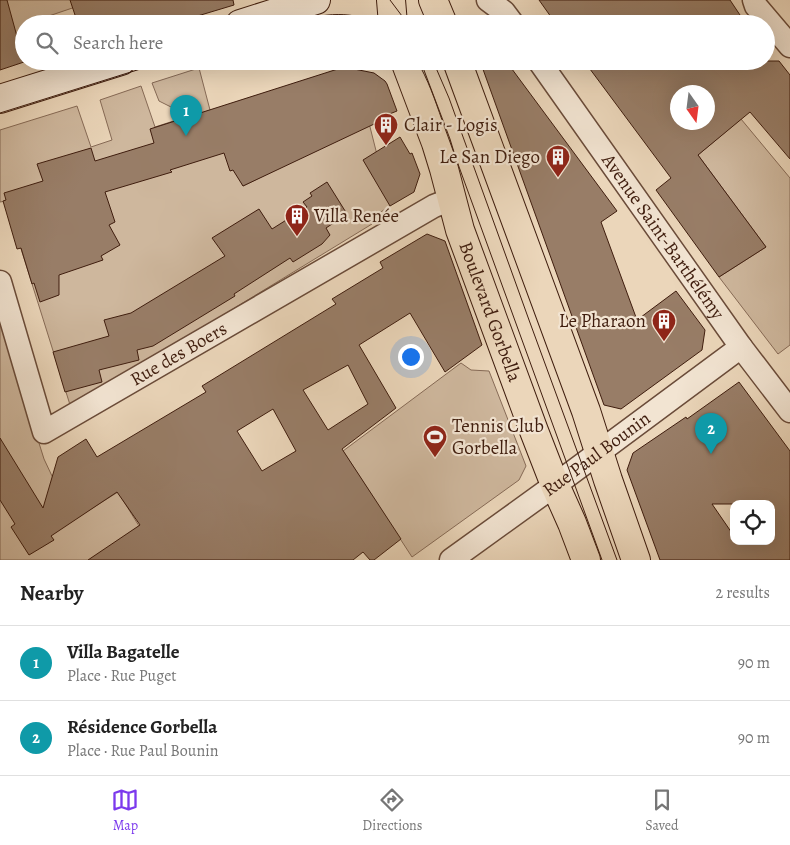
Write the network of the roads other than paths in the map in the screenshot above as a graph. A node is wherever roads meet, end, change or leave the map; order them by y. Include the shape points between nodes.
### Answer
1 (316, 0) edge
2 (391, 0) edge
3 (433, 0) edge
4 (488, 0) edge
5 (754, 0) edge
6 (268, 15) edge
7 (392, 15) edge
8 (439, 15) edge
9 (506, 15) edge
10 (764, 15) edge
11 (775, 28) edge
12 (790, 46) edge
13 (92, 70) edge
14 (408, 70) edge
15 (461, 70) edge
16 (545, 70) edge
17 (0, 99) edge
18 (452, 199) junction
19 (0, 282) edge
20 (741, 347) junction
21 (790, 411) edge
22 (599, 452) junction
23 (555, 485) junction
24 (451, 560) edge
25 (586, 560) edge
26 (636, 560) edge

1 - 6 main road
2 - 7 main road
3 - 8 main road
4 - 9 street
5 - 10 street
11 - 12 street
13 - 17 main road
14 - 18 main road, Boulevard Gorbella via 436,143
15 - 22 main road
16 - 20 street, Avenue Saint-Barthélémy
18 - 19 street, Rue des Boers via 434,206 44,432
18 - 23 main road, Boulevard Gorbella via 460,230
20 - 21 street, Avenue Saint-Barthélémy
20 - 22 street, Rue Paul Bounin
22 - 23 street, Rue Paul Bounin
22 - 26 main road
23 - 24 street, Rue Paul Bounin
23 - 25 main road, Boulevard Gorbella

